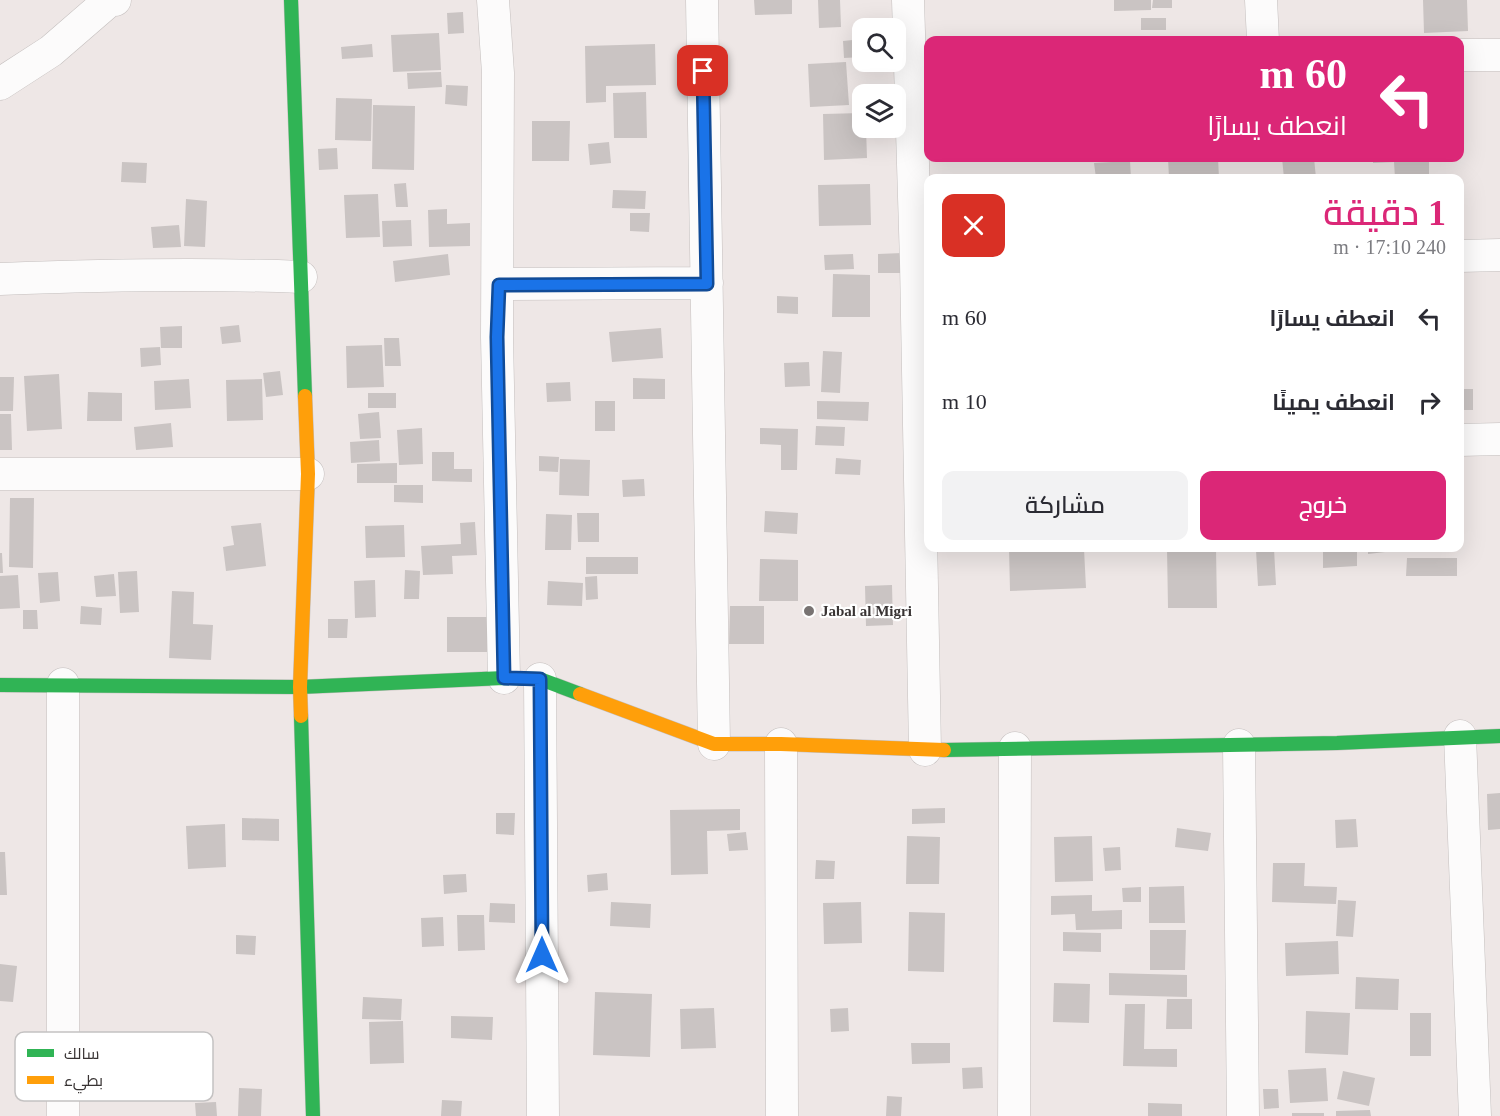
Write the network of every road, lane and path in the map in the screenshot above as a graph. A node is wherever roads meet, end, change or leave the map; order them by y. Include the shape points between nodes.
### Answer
1 (110, 0) edge
2 (115, 0) edge
3 (291, 0) edge
4 (493, 0) edge
5 (702, 0) edge
6 (908, 0) edge
7 (1261, 0) edge
8 (1263, 36) edge
9 (1464, 56) edge
10 (1500, 56) edge
11 (919, 58) edge
12 (0, 84) edge
13 (1500, 255) edge
14 (1464, 256) edge
15 (922, 262) edge
16 (301, 276) junction
17 (0, 279) edge
18 (707, 284) junction
19 (499, 285) junction
20 (1500, 439) edge
21 (1464, 441) edge
22 (924, 453) edge
23 (0, 474) edge
24 (308, 474) junction
25 (924, 552) edge
26 (504, 678) junction
27 (540, 679) junction
28 (63, 684) junction
29 (0, 686) edge
30 (300, 687) junction
31 (1460, 736) junction
32 (1500, 736) edge
33 (714, 744) junction
34 (781, 744) junction
35 (1239, 745) junction
36 (1015, 748) junction
37 (925, 750) junction
38 (63, 1032) edge
39 (313, 1116) edge
40 (543, 1116) edge
41 (782, 1116) edge
42 (1014, 1116) edge
43 (1243, 1116) edge
44 (1475, 1116) edge

1 - 2 street
1 - 12 street via 51,51
3 - 16 street
4 - 19 street via 498,73
5 - 18 street
6 - 11 street
7 - 8 street
9 - 10 street
11 - 15 street
13 - 14 street
15 - 22 street
16 - 17 street via 148,274
16 - 24 street
18 - 19 street
18 - 33 street
19 - 26 street
20 - 21 street
23 - 24 street
24 - 30 street
25 - 37 street
26 - 27 street
26 - 30 street
27 - 33 street
27 - 40 street
28 - 29 street
28 - 30 street
28 - 38 street
30 - 39 street
31 - 32 street
31 - 35 street
31 - 44 street
33 - 34 street
34 - 37 street
34 - 41 street
35 - 36 street
35 - 43 street
36 - 37 street
36 - 42 street

